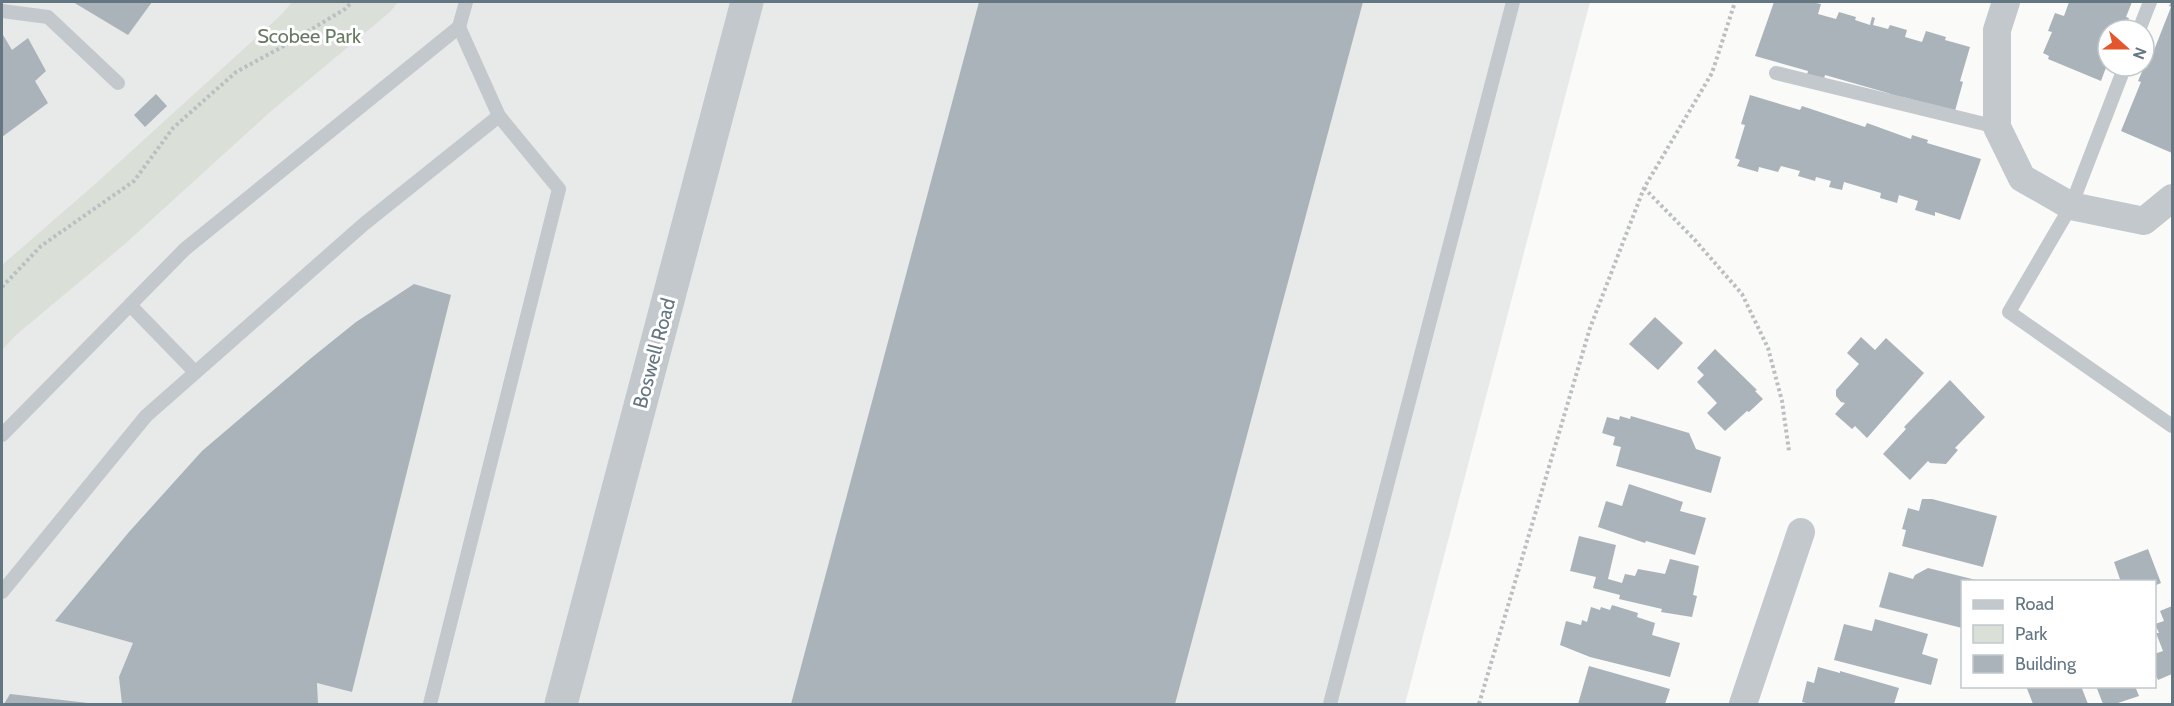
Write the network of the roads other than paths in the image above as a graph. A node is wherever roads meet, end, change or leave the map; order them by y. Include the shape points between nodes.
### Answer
1 (466, 2) edge
2 (747, 2) edge
3 (1513, 2) edge
4 (2006, 2) edge
5 (2150, 2) edge
6 (2, 10) edge
7 (2144, 18) edge
8 (459, 27) junction
9 (1776, 73) dead end
10 (2120, 78) edge
11 (118, 83) dead end
12 (499, 116) junction
13 (1997, 127) junction
14 (2172, 198) edge
15 (2071, 206) junction
16 (130, 305) junction
17 (195, 372) junction
18 (2172, 426) edge
19 (2, 435) edge
20 (1801, 532) dead end
21 (2, 592) edge
22 (430, 705) edge
23 (561, 705) edge
24 (1330, 705) edge
25 (1743, 705) edge

1 - 8 lane
2 - 23 street, Boswell Road
3 - 24 lane
4 - 13 street via 1997,30
5 - 7 lane
6 - 11 lane via 48,17
8 - 12 lane
8 - 16 lane via 185,249
9 - 13 lane
10 - 15 lane
12 - 17 lane via 364,224
12 - 22 lane via 559,189
13 - 15 street via 2022,178
14 - 15 street via 2144,221
15 - 18 lane via 2009,312
16 - 17 lane
16 - 19 lane
17 - 21 lane via 146,416
20 - 25 street

